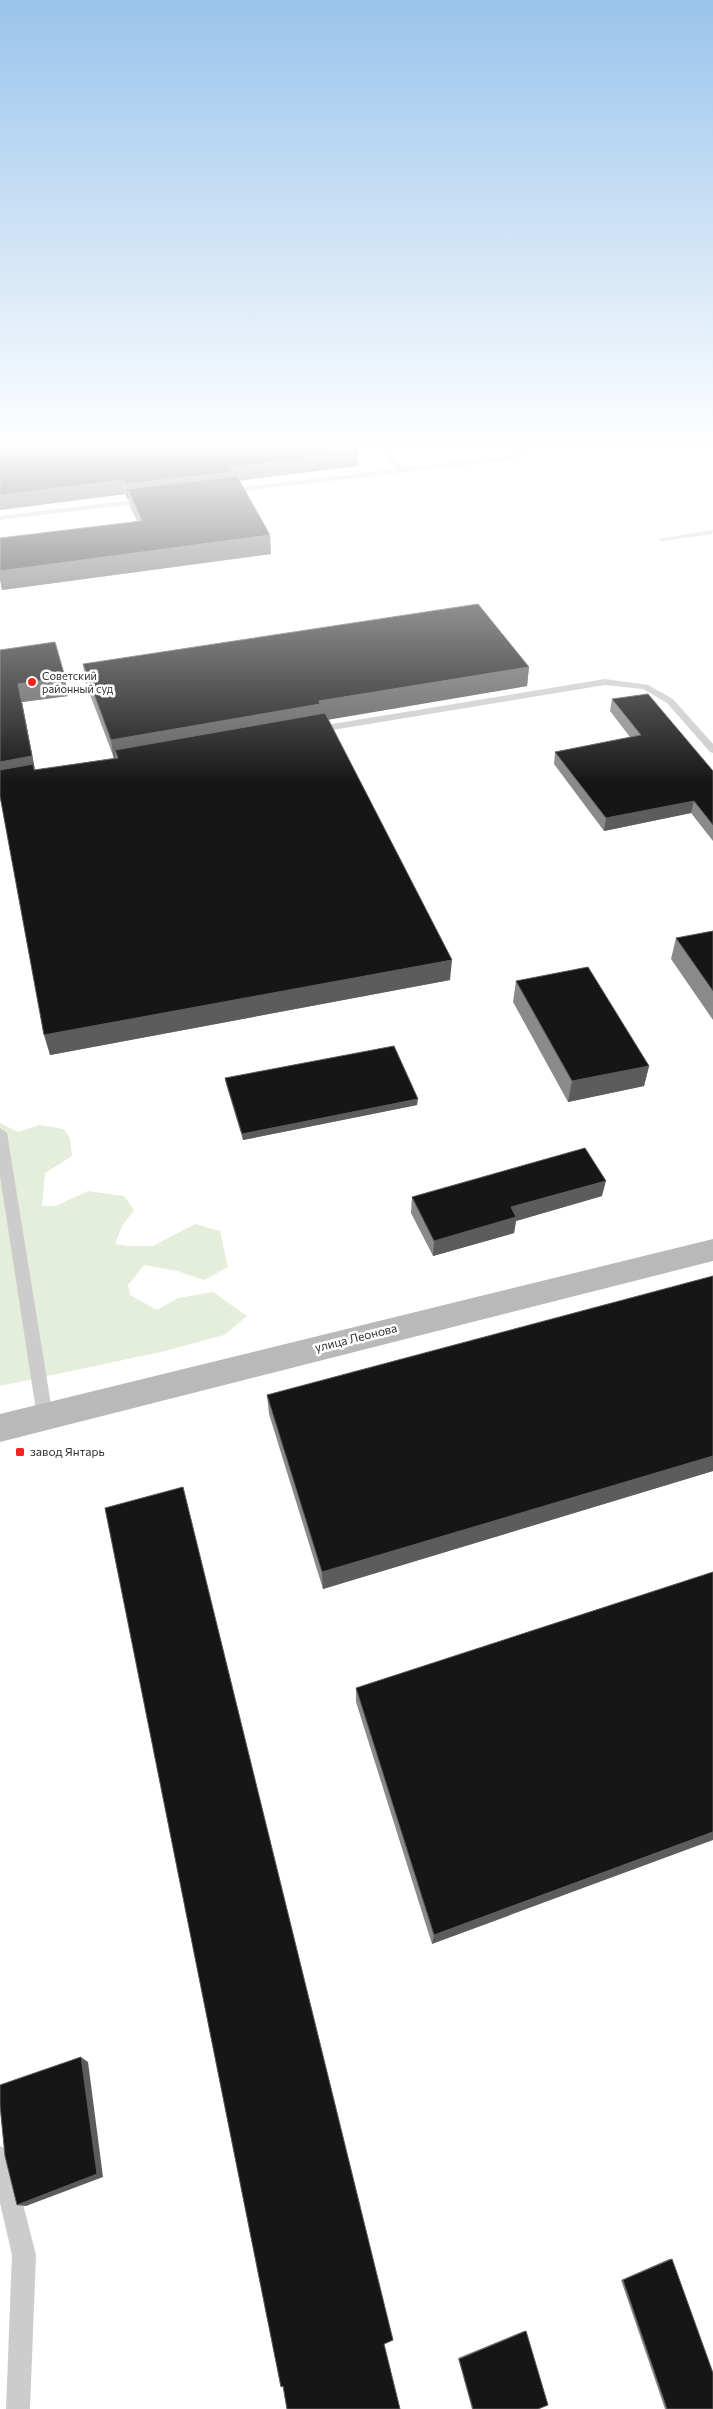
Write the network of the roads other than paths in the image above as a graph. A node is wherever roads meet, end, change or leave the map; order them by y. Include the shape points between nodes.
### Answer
1 (300, 732) edge
2 (713, 750) edge
3 (0, 1133) edge
4 (713, 1250) edge
5 (45, 1417) junction
6 (0, 1428) edge
7 (0, 2157) edge
8 (18, 2409) edge

1 - 2 lane via 605,682 645,688 670,701
3 - 5 lane
4 - 5 street, улица Леонова
5 - 6 street, улица Леонова
7 - 8 lane via 24,2255

